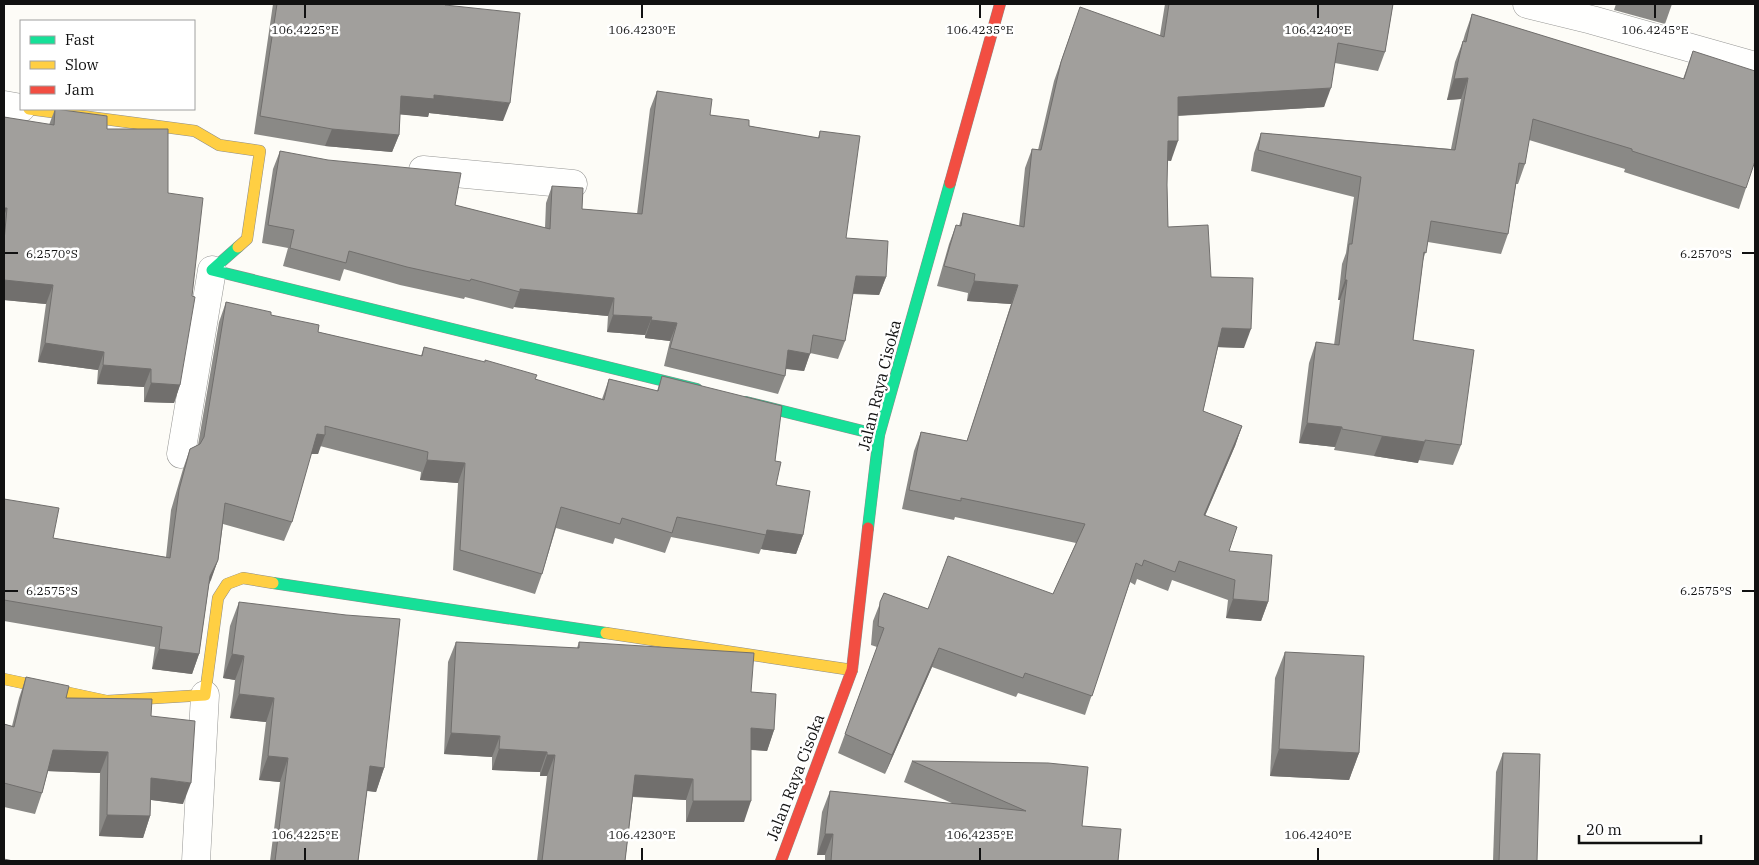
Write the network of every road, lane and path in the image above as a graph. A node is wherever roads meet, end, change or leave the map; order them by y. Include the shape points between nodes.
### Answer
1 (1000, 4) edge
2 (1527, 4) edge
3 (1755, 66) edge
4 (4, 105) edge
5 (20, 108) edge
6 (37, 110) edge
7 (260, 151) junction
8 (287, 156) edge
9 (403, 168) edge
10 (573, 184) dead end
11 (212, 270) junction
12 (706, 392) edge
13 (734, 399) edge
14 (879, 435) junction
15 (181, 454) dead end
16 (852, 670) junction
17 (4, 679) edge
18 (205, 695) junction
19 (196, 861) edge
20 (780, 861) edge

1 - 14 street, Jalan Raya Cisoka
2 - 3 street
4 - 5 street
6 - 7 street via 195,131 219,145
7 - 8 street
7 - 11 street via 247,239
9 - 10 street
11 - 12 street
11 - 15 street
13 - 14 street
14 - 16 street, Jalan Raya Cisoka
16 - 18 street via 242,578 227,584 218,598
16 - 20 street, Jalan Raya Cisoka
17 - 18 street via 108,701
18 - 19 street

